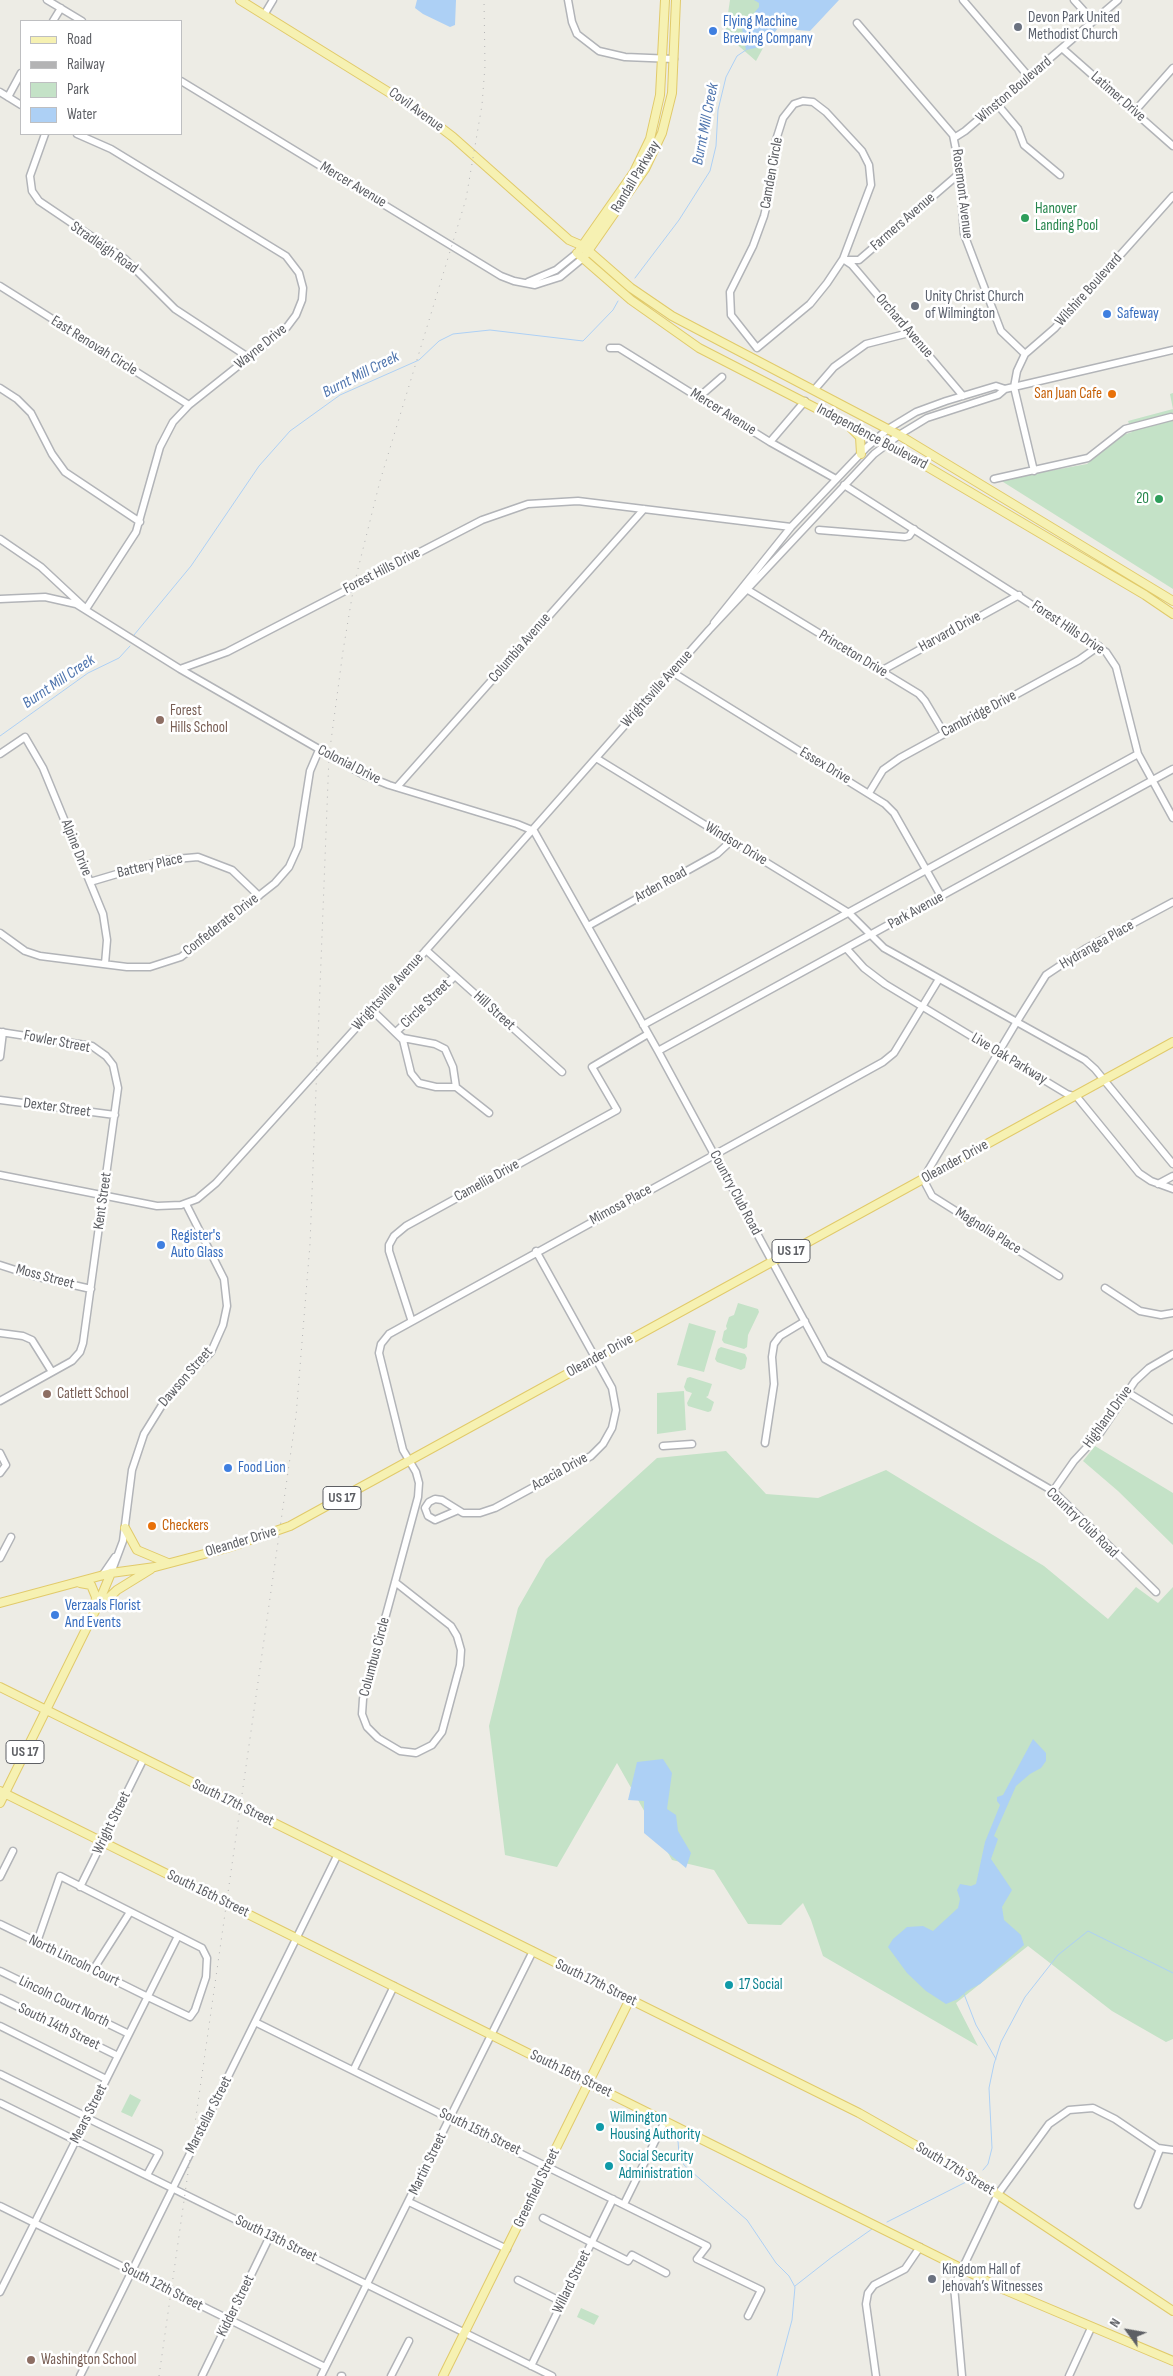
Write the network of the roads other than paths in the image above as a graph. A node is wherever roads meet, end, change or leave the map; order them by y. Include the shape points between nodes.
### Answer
1 (47, 0) edge
2 (240, 0) edge
3 (273, 0) edge
4 (568, 0) edge
5 (665, 0) edge
6 (676, 0) edge
7 (963, 0) edge
8 (1074, 0) edge
9 (1118, 0) edge
10 (61, 8) junction
11 (264, 15) junction
12 (54, 20) edge
13 (80, 20) edge
14 (1093, 21) junction
15 (857, 23) dead end
16 (1062, 49) junction
17 (663, 58) junction
18 (674, 59) junction
19 (1173, 68) edge
20 (20, 75) edge
21 (1029, 76) junction
22 (182, 82) edge
23 (0, 92) edge
24 (8, 96) junction
25 (20, 104) edge
26 (997, 104) junction
27 (1134, 112) junction
28 (44, 135) edge
29 (79, 135) edge
30 (954, 138) junction
31 (1173, 146) edge
32 (960, 173) junction
33 (1060, 175) dead end
34 (1173, 196) edge
35 (581, 250) junction
36 (843, 259) junction
37 (0, 286) edge
38 (909, 333) junction
39 (610, 348) dead end
40 (1173, 350) edge
41 (1026, 354) junction
42 (248, 357) junction
43 (722, 377) dead end
44 (1014, 387) junction
45 (0, 388) edge
46 (814, 389) junction
47 (1005, 389) junction
48 (963, 396) junction
49 (700, 397) junction
50 (805, 400) junction
51 (189, 405) junction
52 (1171, 417) dead end
53 (844, 422) junction
54 (888, 429) junction
55 (899, 435) junction
56 (877, 438) junction
57 (770, 442) junction
58 (887, 444) junction
59 (861, 454) junction
60 (1034, 471) junction
61 (836, 479) junction
62 (994, 479) dead end
63 (844, 485) junction
64 (644, 509) junction
65 (140, 522) junction
66 (791, 527) junction
67 (819, 530) dead end
68 (914, 530) junction
69 (0, 539) edge
70 (748, 590) junction
71 (1019, 595) junction
72 (0, 600) edge
73 (1173, 601) edge
74 (86, 609) junction
75 (1173, 614) edge
76 (709, 630) junction
77 (1099, 646) junction
78 (180, 669) junction
79 (881, 671) junction
80 (672, 672) junction
81 (944, 733) junction
82 (319, 750) junction
83 (0, 754) edge
84 (1138, 754) junction
85 (596, 758) junction
86 (1173, 769) edge
87 (1152, 780) junction
88 (397, 787) junction
89 (869, 793) junction
90 (1173, 818) edge
91 (532, 830) junction
92 (731, 841) junction
93 (927, 870) junction
94 (90, 882) junction
95 (259, 896) junction
96 (941, 896) junction
97 (1173, 902) edge
98 (849, 913) junction
99 (588, 926) junction
100 (0, 933) edge
101 (871, 935) junction
102 (846, 948) junction
103 (426, 950) junction
104 (105, 964) junction
105 (455, 976) junction
106 (939, 979) junction
107 (922, 1007) junction
108 (372, 1010) junction
109 (1016, 1022) junction
110 (643, 1025) junction
111 (2, 1032) edge
112 (396, 1032) junction
113 (648, 1034) junction
114 (1173, 1042) edge
115 (658, 1051) junction
116 (999, 1052) junction
117 (0, 1057) edge
118 (110, 1060) joint
119 (562, 1072) dead end
120 (1104, 1080) junction
121 (456, 1087) junction
122 (1075, 1096) junction
123 (0, 1100) edge
124 (489, 1113) dead end
125 (115, 1115) junction
126 (714, 1154) junction
127 (1173, 1164) edge
128 (0, 1175) edge
129 (1173, 1176) edge
130 (923, 1179) junction
131 (1158, 1184) junction
132 (1173, 1189) edge
133 (104, 1196) junction
134 (186, 1204) junction
135 (536, 1252) junction
136 (772, 1261) junction
137 (0, 1264) edge
138 (1059, 1276) dead end
139 (1105, 1288) dead end
140 (90, 1289) junction
141 (1173, 1313) edge
142 (412, 1319) junction
143 (805, 1321) junction
144 (0, 1334) edge
145 (1173, 1354) edge
146 (596, 1358) junction
147 (52, 1372) junction
148 (1127, 1392) junction
149 (0, 1401) edge
150 (1173, 1420) edge
151 (765, 1443) dead end
152 (692, 1444) dead end
153 (663, 1446) dead end
154 (0, 1453) edge
155 (409, 1460) junction
156 (0, 1473) edge
157 (1053, 1491) junction
158 (456, 1511) junction
159 (125, 1528) junction
160 (0, 1539) edge
161 (118, 1554) junction
162 (0, 1558) edge
163 (168, 1563) junction
164 (155, 1566) junction
165 (111, 1573) junction
166 (102, 1576) junction
167 (77, 1582) junction
168 (395, 1582) junction
169 (1156, 1592) dead end
170 (1, 1602) edge
171 (94, 1613) junction
172 (0, 1687) edge
173 (46, 1710) junction
174 (144, 1758) junction
175 (2, 1792) edge
176 (0, 1803) edge
177 (102, 1842) junction
178 (13, 1851) dead end
179 (338, 1854) junction
180 (0, 1877) edge
181 (80, 1887) junction
182 (130, 1912) junction
183 (0, 1924) edge
184 (178, 1936) junction
185 (297, 1938) junction
186 (37, 1942) junction
187 (533, 1951) junction
188 (93, 1970) junction
189 (0, 1971) edge
190 (394, 1986) junction
191 (148, 1997) junction
192 (0, 1998) edge
193 (630, 2000) junction
194 (255, 2022) junction
195 (0, 2026) edge
196 (129, 2034) junction
197 (491, 2034) junction
198 (118, 2056) junction
199 (354, 2069) junction
200 (0, 2074) edge
201 (106, 2079) junction
202 (589, 2083) junction
203 (0, 2102) edge
204 (87, 2117) junction
205 (450, 2118) junction
206 (665, 2121) junction
207 (76, 2140) junction
208 (1160, 2149) junction
209 (1173, 2150) edge
210 (548, 2165) junction
211 (147, 2175) junction
212 (173, 2188) junction
213 (998, 2194) junction
214 (613, 2199) junction
215 (409, 2202) junction
216 (624, 2204) junction
217 (1138, 2205) dead end
218 (0, 2206) edge
219 (543, 2218) dead end
220 (34, 2223) junction
221 (270, 2236) junction
222 (592, 2242) junction
223 (920, 2247) junction
224 (507, 2249) junction
225 (962, 2268) junction
226 (132, 2272) junction
227 (666, 2273) dead end
228 (518, 2280) dead end
229 (368, 2284) junction
230 (0, 2292) edge
231 (562, 2302) junction
232 (1173, 2311) edge
233 (748, 2316) dead end
234 (229, 2321) junction
235 (1091, 2328) junction
236 (464, 2333) junction
237 (409, 2341) dead end
238 (1173, 2361) edge
239 (531, 2366) junction
240 (325, 2367) junction
241 (80, 2376) edge
242 (202, 2376) edge
243 (321, 2376) edge
244 (391, 2376) edge
245 (443, 2376) edge
246 (552, 2376) edge
247 (876, 2376) edge
248 (962, 2376) edge
249 (1069, 2376) edge

1 - 10 street
2 - 11 main road, Covil Avenue
3 - 11 street
4 - 17 street via 575,29 583,40 599,50 624,57
5 - 17 main road, Randall Parkway
6 - 18 main road, Randall Parkway
7 - 21 street
8 - 14 street
9 - 14 street, Winston Boulevard
10 - 12 street
10 - 13 street
11 - 35 main road, Covil Avenue via 419,111
14 - 16 street, Winston Boulevard
15 - 30 street, Rosemont Avenue
16 - 21 street, Winston Boulevard
16 - 27 street, Latimer Drive
17 - 18 street
17 - 35 main road, Randall Parkway via 659,106 645,150 634,172
18 - 35 main road, Randall Parkway via 669,112 655,150 641,175
19 - 27 street
20 - 24 street
21 - 26 street, Winston Boulevard
22 - 35 street, Mercer Avenue via 501,276 535,285 554,280 571,269
23 - 24 street
24 - 25 street
26 - 30 street, Winston Boulevard
26 - 33 street via 1018,129 1024,145
27 - 31 street, Latimer Drive
28 - 42 street, Stradleigh Road via 30,176 32,191 38,201 125,259 175,309
29 - 42 street, Wayne Drive via 111,149 282,253 293,264 303,288 300,310 287,327
30 - 32 street, Rosemont Avenue
32 - 36 street, Farmers Avenue via 859,260
32 - 41 street, Rosemont Avenue via 964,234 995,320 1006,338
34 - 41 street, Wilshire Boulevard via 1055,328
35 - 46 main road, Independence Boulevard via 672,316
35 - 50 main road, Independence Boulevard via 631,300 699,348
36 - 36 street, Camden Circle via 870,192 869,164 862,151 826,112 810,101 797,102 786,112 776,140 768,204 753,246 732,286 731,315 757,348 814,299
36 - 38 street, Orchard Avenue via 852,265
37 - 51 street, East Renovah Circle
38 - 46 street via 866,344 834,367
38 - 48 street, Orchard Avenue
39 - 49 street, Mercer Avenue via 620,348
40 - 44 street, Wrightsville Avenue
41 - 44 street, Wilshire Boulevard via 1017,371
42 - 51 street, Wayne Drive
43 - 49 street
44 - 47 street, Wrightsville Avenue
44 - 60 street
45 - 65 street via 31,412 65,472
46 - 54 main road, Independence Boulevard
47 - 48 street, Wrightsville Avenue via 996,386
47 - 55 street, Wrightsville Avenue via 998,395 927,418
48 - 54 street, Wrightsville Avenue via 916,412
49 - 57 street, Mercer Avenue
50 - 53 main road, Independence Boulevard
50 - 57 street
51 - 65 street, Wayne Drive via 164,437
52 - 60 street via 1125,429 1088,458
53 - 56 main road, Independence Boulevard
53 - 59 main road via 860,438
54 - 55 main road, Independence Boulevard
54 - 56 street, Wrightsville Avenue
55 - 58 street, Wrightsville Avenue
55 - 73 main road, Independence Boulevard
56 - 58 main road, Independence Boulevard
56 - 59 street, Wrightsville Avenue
57 - 61 street, Mercer Avenue
58 - 63 street, Wrightsville Avenue
58 - 75 main road, Independence Boulevard via 1146,594
59 - 61 street, Wrightsville Avenue
60 - 62 street
61 - 66 street, Wrightsville Avenue
63 - 68 street, Forest Hills Drive
63 - 70 street, Wrightsville Avenue
64 - 66 street, Forest Hills Drive
64 - 78 street, Forest Hills Drive via 566,501 528,504 502,512 227,652
64 - 88 street, Columbia Avenue
65 - 74 street, Wayne Drive
66 - 76 street, Wrightsville Avenue via 720,612
67 - 68 street via 905,538
68 - 71 street, Forest Hills Drive
69 - 74 street via 41,567
70 - 76 street, Wrightsville Avenue
70 - 79 street, Princeton Drive
71 - 77 street, Forest Hills Drive
71 - 79 street, Harvard Drive
72 - 74 street via 55,598
74 - 78 street
76 - 80 street, Wrightsville Avenue
77 - 81 street, Cambridge Drive
77 - 84 street, Forest Hills Drive via 1116,667
78 - 82 street, Colonial Drive
79 - 81 street, Princeton Drive via 922,698
80 - 85 street, Wrightsville Avenue
80 - 89 street, Essex Drive
81 - 89 street, Cambridge Drive via 888,765
82 - 88 street, Colonial Drive via 364,775
82 - 95 street, Confederate Drive via 310,771 296,854 284,874
83 - 94 street, Alpine Drive via 25,737 43,768
84 - 87 street, Forest Hills Drive
84 - 93 street, Park Avenue
85 - 91 street, Wrightsville Avenue
85 - 92 street, Windsor Drive
86 - 87 street, Park Avenue
87 - 90 street, Forest Hills Drive
87 - 96 street, Park Avenue
88 - 91 street, Colonial Drive
89 - 93 street, Essex Drive via 894,813
91 - 99 street, Country Club Road
91 - 103 street, Wrightsville Avenue
92 - 98 street, Windsor Drive
92 - 99 street, Arden Road via 717,854
93 - 96 street, Essex Drive
93 - 98 street, Park Avenue
94 - 95 street, Battery Place via 164,860 198,857 232,870
94 - 104 street, Alpine Drive via 107,930
95 - 104 street, Confederate Drive via 175,960 146,968
96 - 101 street, Park Avenue
97 - 109 street, Hydrangea Place via 1085,949 1046,975
98 - 101 street, Windsor Drive
98 - 110 street, Park Avenue
99 - 110 street, Country Club Road
100 - 104 street, Confederate Drive via 25,951 40,956
101 - 102 street, Park Avenue
101 - 106 street via 884,948
102 - 107 street, Live Oak Parkway via 878,980
102 - 115 street, Park Avenue
103 - 105 street, Hill Street
103 - 108 street, Wrightsville Avenue
105 - 112 street, Circle Street
105 - 119 street, Hill Street
106 - 107 street, Mimosa Place
106 - 109 street
107 - 116 street, Live Oak Parkway
107 - 126 street, Mimosa Place via 887,1059
108 - 112 street
108 - 134 street, Wrightsville Avenue via 216,1183
109 - 116 street, Hydrangea Place
109 - 120 street via 1085,1060
110 - 113 street, Country Club Road
111 - 117 street
111 - 118 street, Fowler Street via 87,1044
112 - 121 street via 403,1038 445,1049 453,1067
112 - 121 street via 404,1043 409,1066 417,1081 436,1087
113 - 115 street, Country Club Road
113 - 142 street, Camellia Drive via 592,1067 617,1110 406,1226 394,1236 389,1251
114 - 120 main road, Oleander Drive / US 17
115 - 126 street, Country Club Road
116 - 122 street, Live Oak Parkway
116 - 130 street, Hydrangea Place
118 - 125 street, Kent Street via 118,1082
120 - 122 main road, Oleander Drive / US 17
120 - 127 street
121 - 124 street
122 - 130 main road, Oleander Drive / US 17
122 - 131 street, Live Oak Parkway via 1139,1173
123 - 125 street, Dexter Street
125 - 133 street, Kent Street
126 - 135 street, Mimosa Place
126 - 136 street, Country Club Road
128 - 133 street, Wrightsville Avenue
129 - 131 street
130 - 136 main road, Oleander Drive / US 17
130 - 138 street, Magnolia Place via 932,1196
131 - 132 street, Live Oak Parkway
133 - 134 street, Wrightsville Avenue via 157,1206
133 - 140 street, Kent Street
134 - 159 street, Dawson Street via 222,1273 226,1311 220,1335 211,1352 167,1397 145,1432 132,1470
135 - 142 street, Mimosa Place
135 - 146 street, Acacia Drive
136 - 143 street, Country Club Road
136 - 146 main road, Oleander Drive / US 17
137 - 140 street, Moss Street
139 - 141 street via 1140,1311 1161,1315
140 - 147 street, Kent Street via 83,1343 76,1358
142 - 155 street, Mimosa Place via 389,1334 379,1353
143 - 151 street via 780,1336 774,1344 774,1384
143 - 157 street, Country Club Road via 824,1356 833,1365
144 - 147 street via 32,1340
145 - 148 street, Highland Drive via 1143,1373
146 - 155 main road, Oleander Drive / US 17
146 - 158 street, Acacia Drive via 612,1388 616,1405 612,1428 600,1448 495,1508 474,1513
147 - 149 street
148 - 150 street
148 - 157 street, Highland Drive via 1100,1434 1074,1461
152 - 153 street
154 - 156 street via 6,1465
155 - 163 main road, Oleander Drive / US 17 via 280,1530
155 - 168 street, Columbus Circle via 418,1478 419,1490
157 - 169 street, Country Club Road
158 - 158 street, Acacia Drive via 438,1499 432,1500 425,1508 428,1516 435,1520
159 - 161 street, Dawson Street
159 - 163 main road via 137,1550
160 - 162 street via 9,1540
161 - 165 street, Dawson Street
161 - 166 street, Dawson Street
163 - 164 main road, Oleander Drive / US 17
164 - 165 main road, Oleander Drive / US 17
164 - 171 main road, US 17 via 117,1590
165 - 166 main road, Oleander Drive / US 17
165 - 171 main road, Dawson Street / US 17
166 - 167 main road, Oleander Drive / US 17
167 - 170 main road, Oleander Drive / US 17
167 - 171 main road via 88,1584 94,1590
168 - 168 street, Columbus Circle via 363,1699 362,1714 367,1727 378,1738 400,1751 416,1753 432,1745 442,1732 461,1650 451,1626
171 - 173 main road, Dawson Street / US 17
172 - 173 main road, South 17th Street
173 - 174 main road, South 17th Street
173 - 175 main road, Dawson Street / US 17
174 - 177 street, Wright Street
174 - 179 main road, South 17th Street
175 - 176 main road, Dawson Street / US 17
175 - 177 main road, South 16th Street
177 - 181 street, Wright Street
177 - 185 main road, South 16th Street
178 - 180 street
179 - 185 street, Marstellar Street
179 - 187 main road, South 17th Street
181 - 182 street
181 - 186 street via 60,1876
182 - 184 street
182 - 188 street
183 - 186 street, North Lincoln Court
184 - 191 street, Mears Street
184 - 191 street, North Lincoln Court via 202,1948 206,1954 206,1977 195,2010 190,2017
185 - 190 main road, South 16th Street
185 - 194 street, Marstellar Street
186 - 188 street, North Lincoln Court
187 - 193 main road, South 17th Street
187 - 197 street, Martin Street
188 - 191 street, North Lincoln Court
189 - 196 street, Lincoln Court North
190 - 197 main road, South 16th Street
190 - 199 street
191 - 196 street, Mears Street
192 - 198 street, South 14th Street
193 - 202 main road, Greenfield Street
193 - 213 main road, South 17th Street via 866,2117
194 - 199 street, South 15th Street
194 - 212 street, Marstellar Street
195 - 201 street
196 - 198 street, Mears Street
197 - 202 main road, South 16th Street
197 - 205 street, Martin Street
198 - 201 street, Mears Street
199 - 205 street, South 15th Street
200 - 204 street
201 - 204 street, Mears Street
202 - 206 main road, South 16th Street
202 - 210 main road, Greenfield Street
203 - 207 street, South 13th Street
204 - 207 street, Mears Street
204 - 211 street via 158,2153
205 - 210 street, South 15th Street
205 - 215 street, Martin Street
206 - 216 street
206 - 223 main road, South 16th Street
207 - 211 street, South 13th Street
207 - 220 street, Mears Street
208 - 209 street
208 - 213 street via 1098,2109 1069,2110 1049,2124
208 - 217 street
210 - 214 street, South 15th Street
210 - 224 main road, Greenfield Street
211 - 212 street, South 13th Street
212 - 221 street, South 13th Street
212 - 226 street, Marstellar Street
213 - 225 street
213 - 232 main road, South 17th Street
214 - 216 street, South 15th Street
214 - 222 street, Willard Street
215 - 224 street
215 - 229 street, Martin Street
216 - 233 street, South 15th Street via 707,2246 697,2259 761,2290
218 - 220 street, South 12th Street
219 - 222 street
220 - 226 street, South 12th Street
220 - 230 street, Mears Street
221 - 229 street, South 13th Street
221 - 234 street, Kidder Street
222 - 227 street via 628,2261 632,2255
222 - 231 street, Willard Street
223 - 225 main road, South 16th Street
223 - 247 street via 905,2269 874,2285 868,2293 866,2304
224 - 236 main road, Greenfield Street
225 - 235 main road, South 16th Street
225 - 248 street via 952,2294
226 - 234 street, South 12th Street
226 - 241 street, Marstellar Street
228 - 231 street
229 - 236 street, South 13th Street
229 - 240 street, Martin Street
231 - 239 street, Willard Street
234 - 240 street, South 12th Street
234 - 242 street, Kidder Street
235 - 238 main road, South 16th Street
235 - 249 street
236 - 239 street, South 13th Street
236 - 245 main road, Greenfield Street
237 - 244 street
239 - 246 street, South 13th Street
240 - 243 street, Martin Street

